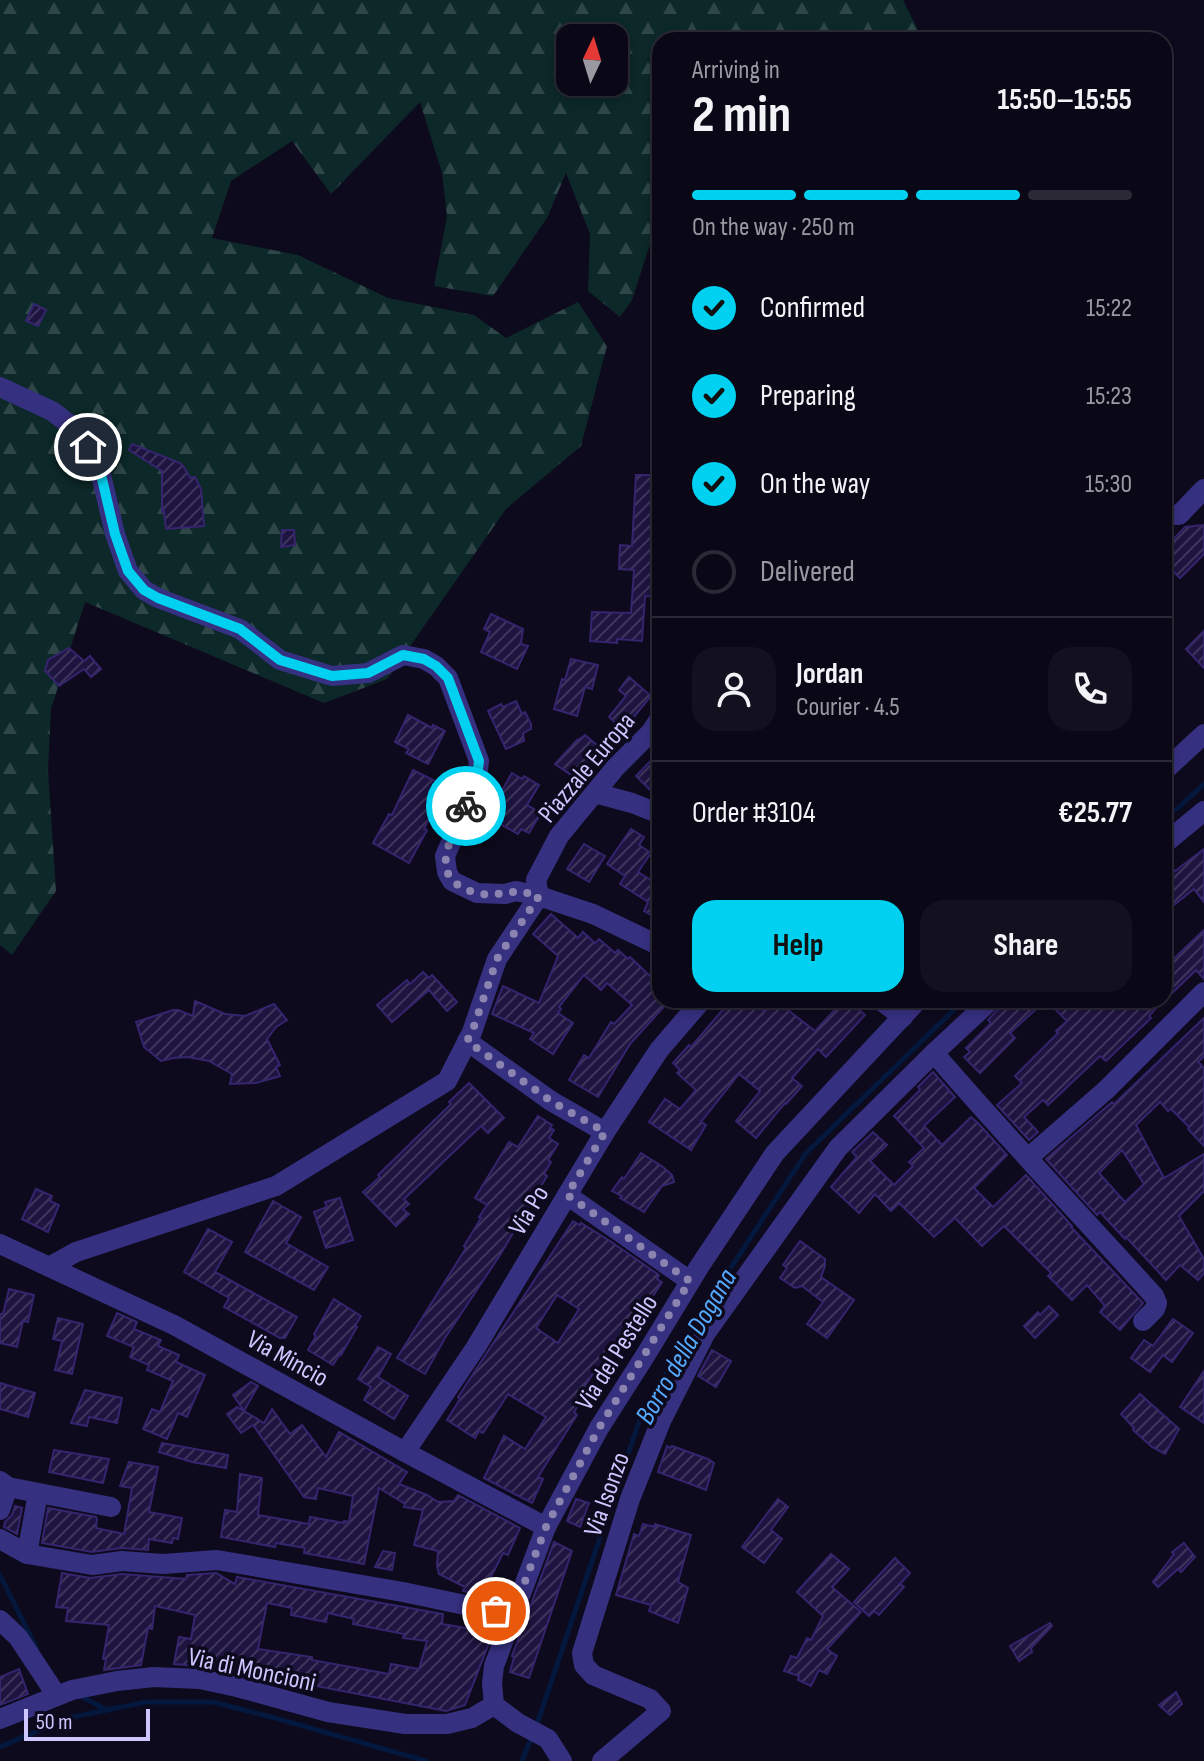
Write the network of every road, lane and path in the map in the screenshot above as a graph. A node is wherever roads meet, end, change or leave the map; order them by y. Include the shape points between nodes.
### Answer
1 (0, 387) edge
2 (1204, 489) edge
3 (1172, 514) edge
4 (652, 730) edge
5 (1204, 734) edge
6 (1172, 764) edge
7 (595, 793) junction
8 (652, 811) edge
9 (1204, 811) edge
10 (1172, 837) edge
11 (539, 896) junction
12 (652, 942) edge
13 (1204, 992) edge
14 (695, 1008) edge
15 (891, 1008) edge
16 (911, 1008) edge
17 (982, 1008) edge
18 (903, 1017) junction
19 (467, 1041) junction
20 (934, 1053) junction
21 (605, 1132) junction
22 (1028, 1158) junction
23 (567, 1195) junction
24 (0, 1244) edge
25 (49, 1267) junction
26 (690, 1281) junction
27 (1143, 1321) dead end
28 (405, 1452) junction
29 (4, 1484) edge
30 (38, 1493) junction
31 (111, 1507) dead end
32 (0, 1510) edge
33 (546, 1527) junction
34 (0, 1539) edge
35 (27, 1554) junction
36 (512, 1615) junction
37 (0, 1620) edge
38 (57, 1696) junction
39 (494, 1705) junction
40 (0, 1719) edge
41 (562, 1761) edge
42 (602, 1761) edge

1 - 11 street via 52,411 79,432 98,462 128,571 144,590 240,629 280,660 332,676 368,673 403,655 436,666 448,678 479,761 476,785 445,856 447,872 452,881 477,893
2 - 3 street
4 - 7 street, Piazzale Europa
5 - 6 street
7 - 8 street
7 - 11 street, Piazzale Europa via 559,836 536,880
9 - 10 street
11 - 12 street
11 - 19 street via 497,959
13 - 22 street via 1106,1090
14 - 21 street, Via Po via 659,1050
15 - 18 street
16 - 18 street, Via del Pestello
17 - 20 street, Via Isonzo
18 - 26 street, Via del Pestello via 775,1153
19 - 21 street
19 - 25 street via 447,1081 276,1186 76,1252
20 - 22 street
20 - 42 street, Via Isonzo via 838,1148 705,1334 661,1421 630,1499 582,1653 593,1675 650,1699 661,1711
21 - 23 street, Via Po
22 - 27 street via 1154,1296 1155,1309
23 - 26 street
23 - 28 street, Via Po via 476,1347
24 - 25 street, Via Mincio
25 - 28 street, Via Mincio via 174,1325
26 - 33 street, Via del Pestello via 599,1428
28 - 33 street, Via Mincio
29 - 30 street
29 - 32 street
30 - 31 street
30 - 35 street
33 - 36 street, Via del Pestello
34 - 35 street
35 - 36 street via 92,1565 217,1560
36 - 39 street, Via del Pestello via 494,1666
37 - 38 street via 18,1637
38 - 39 street, Via di Moncioni via 154,1677 200,1679 328,1712 405,1724 447,1724
38 - 40 street, Via di Moncioni
39 - 41 street via 548,1739

